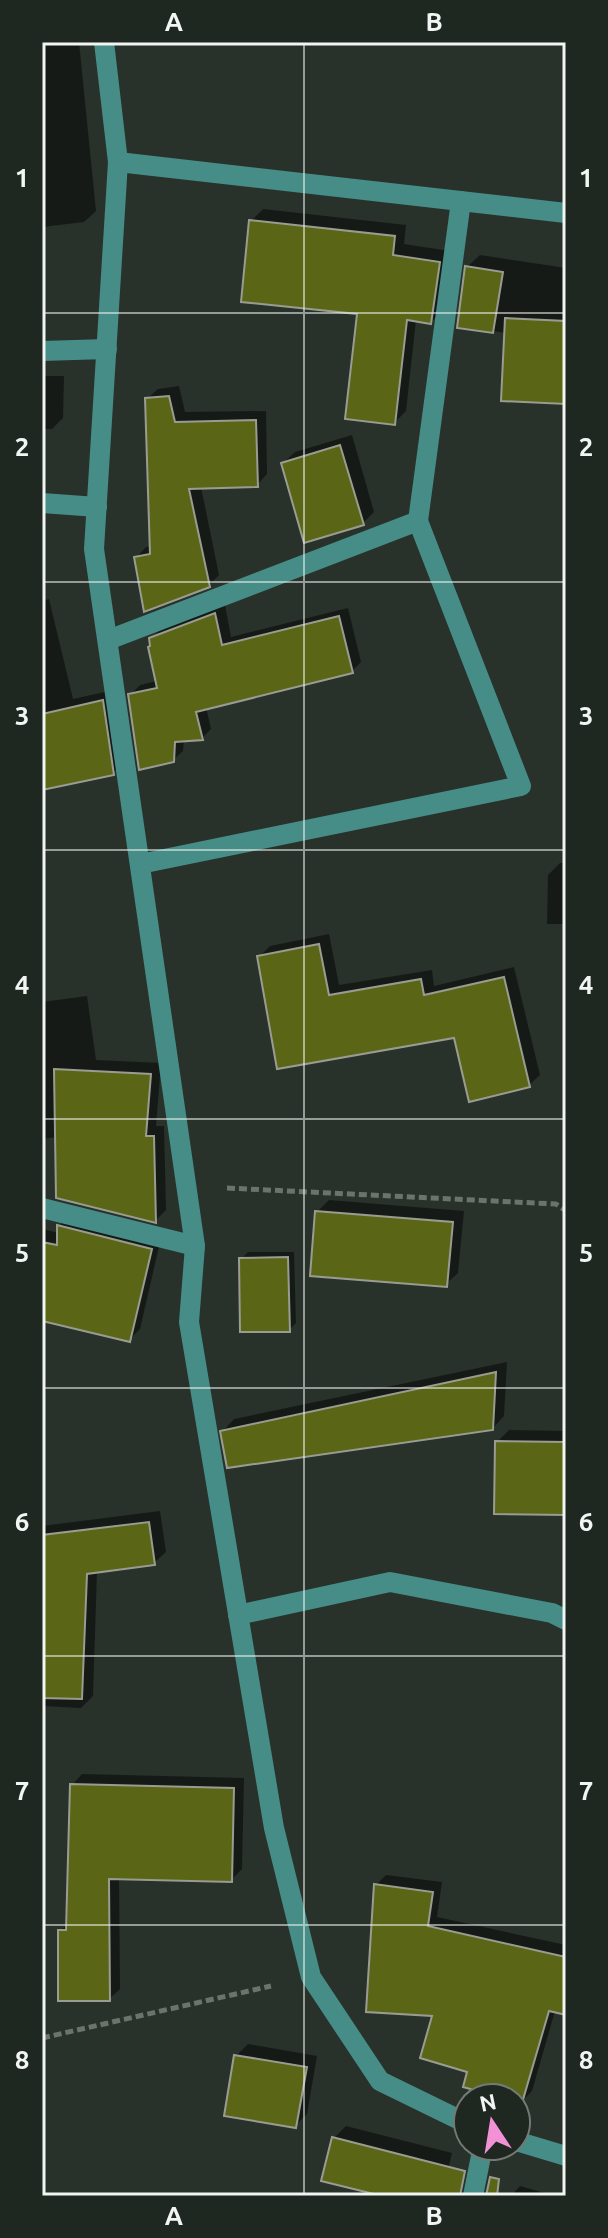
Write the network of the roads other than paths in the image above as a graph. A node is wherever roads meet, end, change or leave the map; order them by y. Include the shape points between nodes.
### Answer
1 (104, 42) edge
2 (118, 162) junction
3 (461, 201) junction
4 (566, 213) edge
5 (107, 349) junction
6 (42, 351) edge
7 (42, 503) edge
8 (97, 507) junction
9 (418, 521) junction
10 (108, 640) junction
11 (140, 864) junction
12 (42, 1208) edge
13 (195, 1246) junction
14 (238, 1615) junction
15 (566, 1620) edge
16 (452, 2116) edge
17 (532, 2146) edge
18 (566, 2156) edge
19 (480, 2162) edge
20 (473, 2196) edge

1 - 2 street
2 - 3 street
2 - 5 street
3 - 4 street
3 - 9 street
5 - 6 street
5 - 8 street
7 - 8 street
8 - 10 street via 94,549
9 - 10 street
9 - 11 street via 521,786
10 - 11 street
11 - 13 street
12 - 13 street
13 - 14 street via 189,1322
14 - 15 street via 390,1582
14 - 16 street via 274,1828 311,1977 380,2081
17 - 18 street
19 - 20 street

